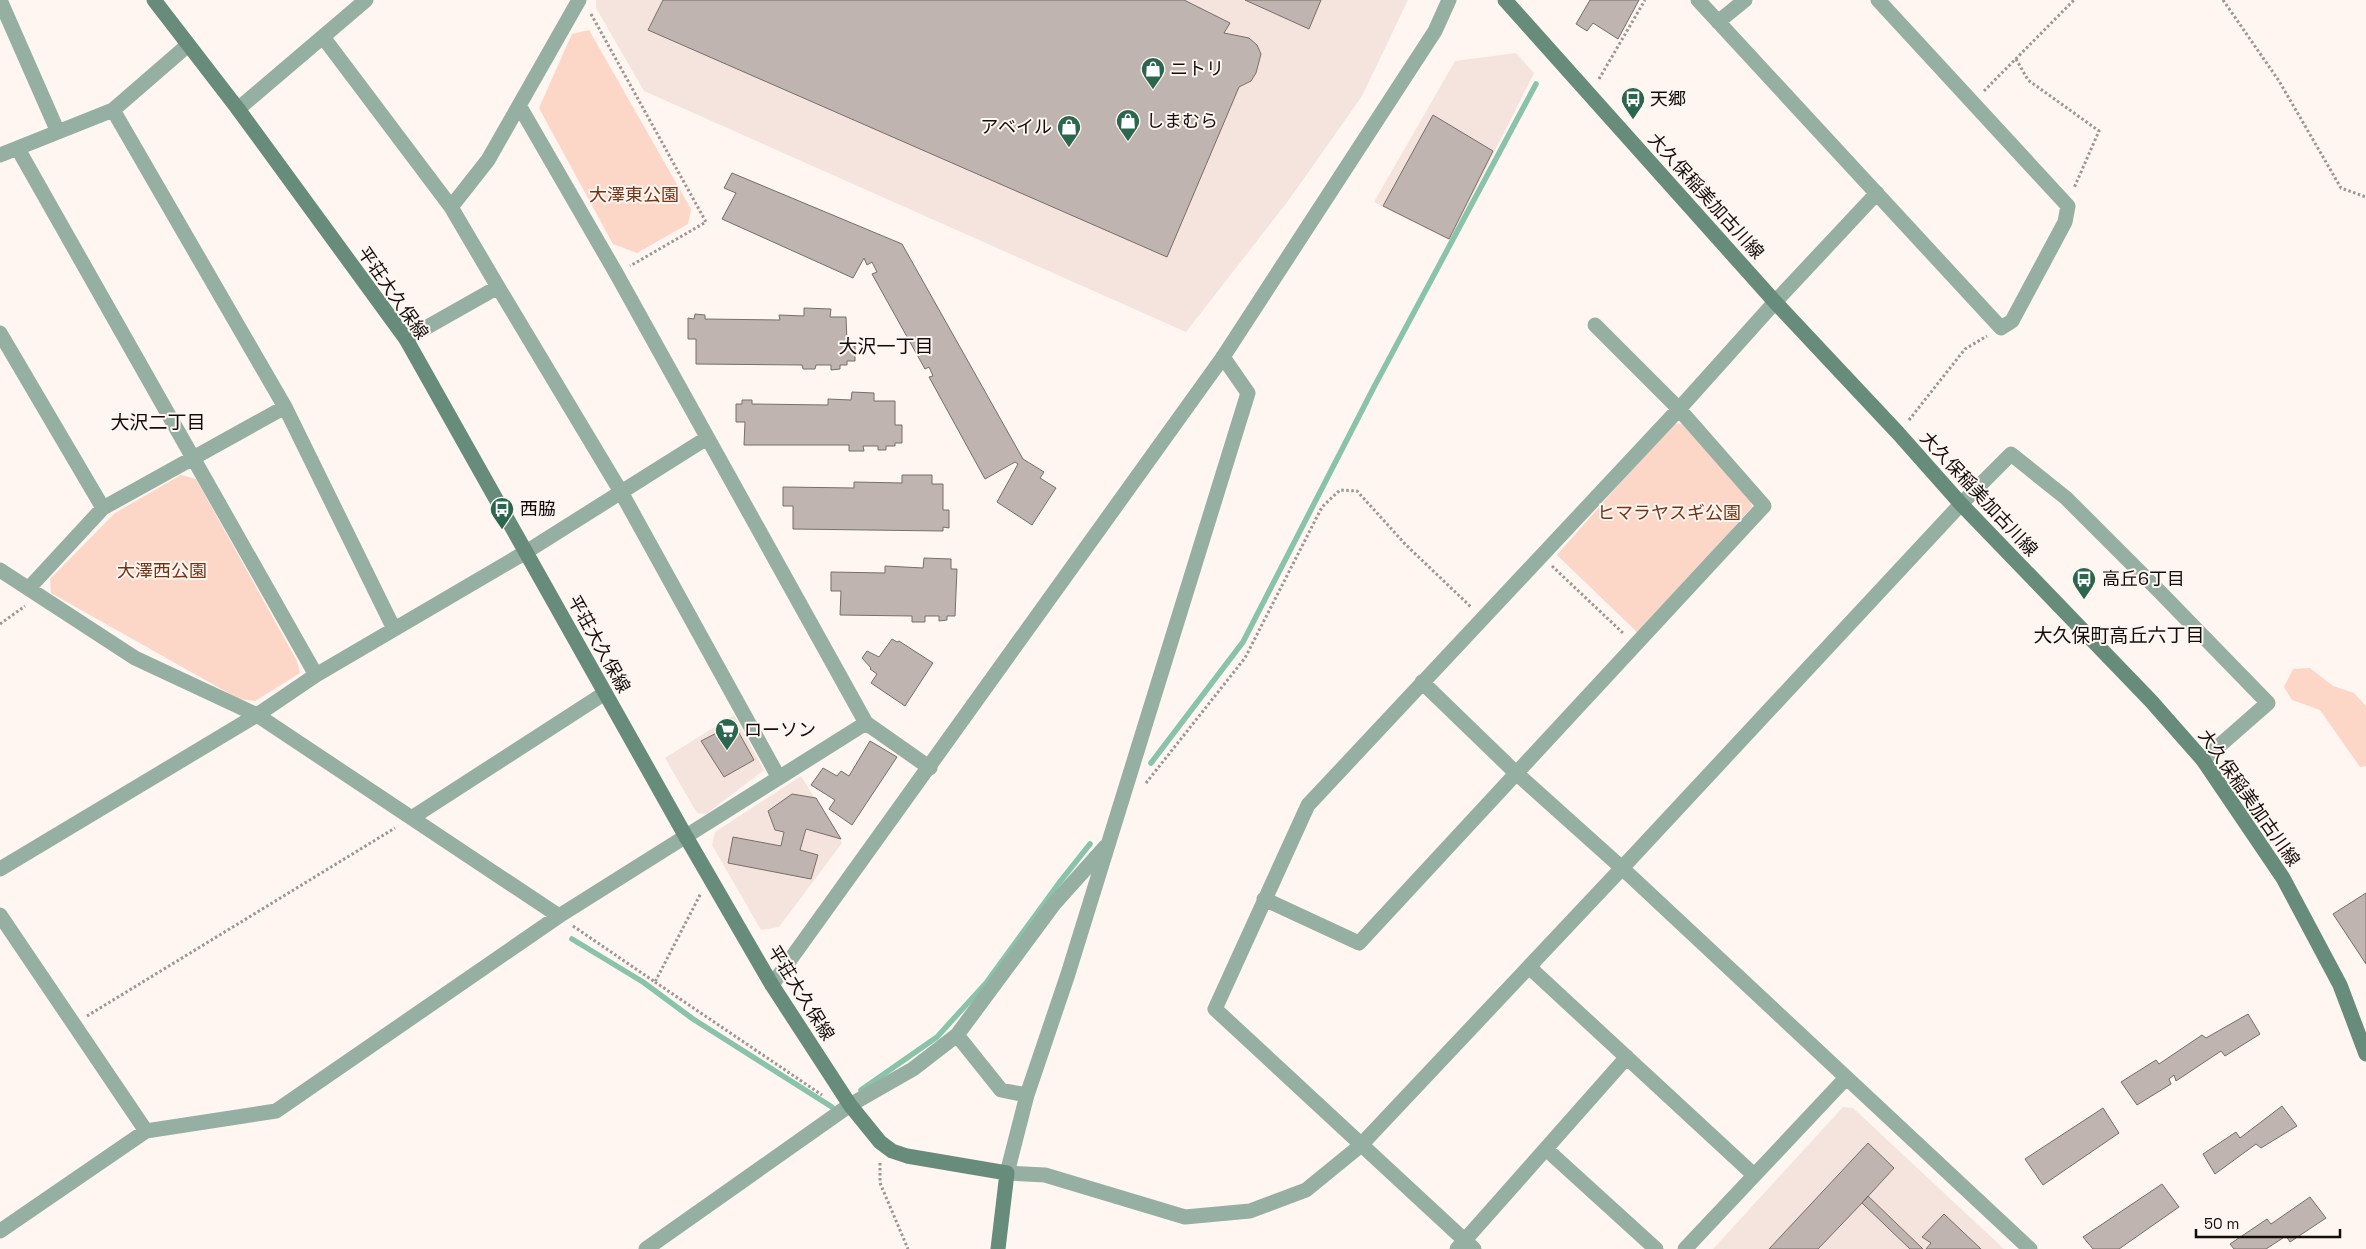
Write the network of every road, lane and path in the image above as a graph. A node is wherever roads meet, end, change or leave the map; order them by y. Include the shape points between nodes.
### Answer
1 (0, 0) edge
2 (154, 0) edge
3 (366, 0) edge
4 (1449, 0) edge
5 (1505, 0) edge
6 (1646, 0) edge
7 (1698, 0) edge
8 (1746, 0) edge
9 (1878, 0) edge
10 (2074, 0) edge
11 (2223, 0) edge
12 (583, 4) edge
13 (1718, 22) junction
14 (323, 37) junction
15 (188, 45) junction
16 (2016, 59) junction
17 (1590, 95) junction
18 (1974, 102) junction
19 (520, 106) junction
20 (238, 109) junction
21 (113, 110) junction
22 (58, 132) junction
23 (18, 149) junction
24 (0, 155) edge
25 (1877, 193) junction
26 (2366, 197) edge
27 (2068, 206) junction
28 (451, 207) junction
29 (616, 273) junction
30 (498, 286) junction
31 (1775, 302) junction
32 (1596, 325) dead end
33 (2000, 328) junction
34 (0, 333) edge
35 (406, 339) junction
36 (1223, 357) junction
37 (286, 407) junction
38 (1679, 409) junction
39 (1898, 433) junction
40 (706, 438) junction
41 (191, 458) junction
42 (621, 492) junction
43 (1961, 504) junction
44 (103, 508) junction
45 (526, 552) junction
46 (1541, 555) junction
47 (0, 570) edge
48 (34, 592) junction
49 (1482, 618) junction
50 (0, 624) edge
51 (394, 629) junction
52 (1635, 645) junction
53 (316, 675) junction
54 (1422, 682) junction
55 (605, 693) junction
56 (257, 715) junction
57 (866, 723) junction
58 (2203, 760) junction
59 (930, 768) junction
60 (1516, 773) junction
61 (779, 778) junction
62 (1127, 781) junction
63 (413, 817) junction
64 (685, 835) junction
65 (1109, 843) junction
66 (1622, 868) junction
67 (0, 869) edge
68 (712, 881) junction
69 (1264, 899) junction
70 (0, 915) edge
71 (558, 916) junction
72 (1529, 967) junction
73 (655, 982) junction
74 (772, 985) junction
75 (74, 1025) junction
76 (957, 1035) junction
77 (2366, 1054) edge
78 (1627, 1057) junction
79 (1846, 1078) junction
80 (840, 1089) junction
81 (1027, 1095) junction
82 (850, 1105) junction
83 (146, 1131) junction
84 (880, 1142) junction
85 (1360, 1146) junction
86 (1546, 1149) junction
87 (1007, 1173) junction
88 (1754, 1175) junction
89 (0, 1231) edge
90 (1465, 1246) edge
91 (646, 1249) edge
92 (908, 1249) edge
93 (998, 1249) edge
94 (1656, 1249) edge
95 (1685, 1249) edge
96 (2030, 1249) edge

1 - 22 street
2 - 15 main road, 平荘大久保線
3 - 14 street
4 - 36 street via 1435,31
5 - 17 main road, 大久保稲美加古川線
6 - 17 path
7 - 13 street
8 - 13 street
9 - 18 street
10 - 16 path
11 - 26 path via 2279,81 2341,188
12 - 19 street
12 - 29 path via 706,222
13 - 25 street
14 - 20 street
14 - 28 street
15 - 20 main road, 平荘大久保線
15 - 21 street
16 - 18 path
16 - 27 path via 2028,80 2099,131
17 - 31 main road, 大久保稲美加古川線
18 - 27 street
19 - 28 street via 488,160
19 - 29 street
20 - 35 main road, 平荘大久保線
21 - 22 street
21 - 37 street
22 - 23 street
23 - 24 street
23 - 41 street
25 - 31 street
25 - 33 street
27 - 33 street via 2065,222 2012,321
28 - 30 street
29 - 40 street
30 - 35 street
30 - 42 street
31 - 38 street
31 - 39 main road, 大久保稲美加古川線
32 - 38 street
33 - 39 path via 1965,349
34 - 44 street
35 - 45 main road, 平荘大久保線
36 - 59 street
36 - 62 street via 1248,393
37 - 41 street
37 - 51 street
38 - 46 street
38 - 52 street via 1764,506
39 - 43 main road, 大久保稲美加古川線
40 - 42 street
40 - 57 street
41 - 44 street
41 - 53 street
42 - 45 street
42 - 61 street
43 - 58 main road, 大久保稲美加古川線
43 - 58 street via 2011,454 2066,498 2268,703
43 - 66 street
44 - 48 street
45 - 51 street
45 - 55 main road, 平荘大久保線
46 - 49 street
46 - 52 path
47 - 48 street
48 - 50 path
48 - 56 street via 135,658
49 - 54 street
49 - 62 path via 1406,545 1357,491 1340,490 1322,506 1245,658 1146,783
51 - 53 street
52 - 60 street
53 - 56 street
54 - 60 street
54 - 69 street via 1308,805
55 - 63 street
55 - 64 main road, 平荘大久保線
56 - 63 street
56 - 67 street
57 - 59 street
57 - 61 street
58 - 77 main road, 大久保稲美加古川線 via 2283,878 2340,985
59 - 74 street
60 - 66 street
60 - 69 street via 1359,943
61 - 64 street
62 - 65 street
63 - 71 street
63 - 75 path
64 - 68 main road, 平荘大久保線
64 - 71 street
65 - 76 street via 1054,904
65 - 81 street
66 - 72 street
66 - 79 street
68 - 73 path via 702,891
68 - 74 main road, 平荘大久保線
69 - 85 street via 1215,1009
70 - 75 street
71 - 73 path
71 - 83 street via 276,1111
72 - 78 street
72 - 85 street
73 - 80 path via 824,1097
74 - 80 main road, 平荘大久保線
75 - 83 street
76 - 81 street via 1001,1090
76 - 82 street via 913,1069
78 - 86 street
78 - 88 street
79 - 88 street
79 - 96 street
80 - 82 main road, 平荘大久保線
81 - 87 street
82 - 84 main road, 平荘大久保線
82 - 91 street
83 - 89 street
84 - 87 main road, 平荘大久保線 via 907,1156
84 - 92 path via 880,1183
85 - 87 street via 1306,1190 1250,1211 1185,1217 1045,1175
85 - 90 street
86 - 90 street
86 - 94 street
87 - 93 main road
88 - 95 street

